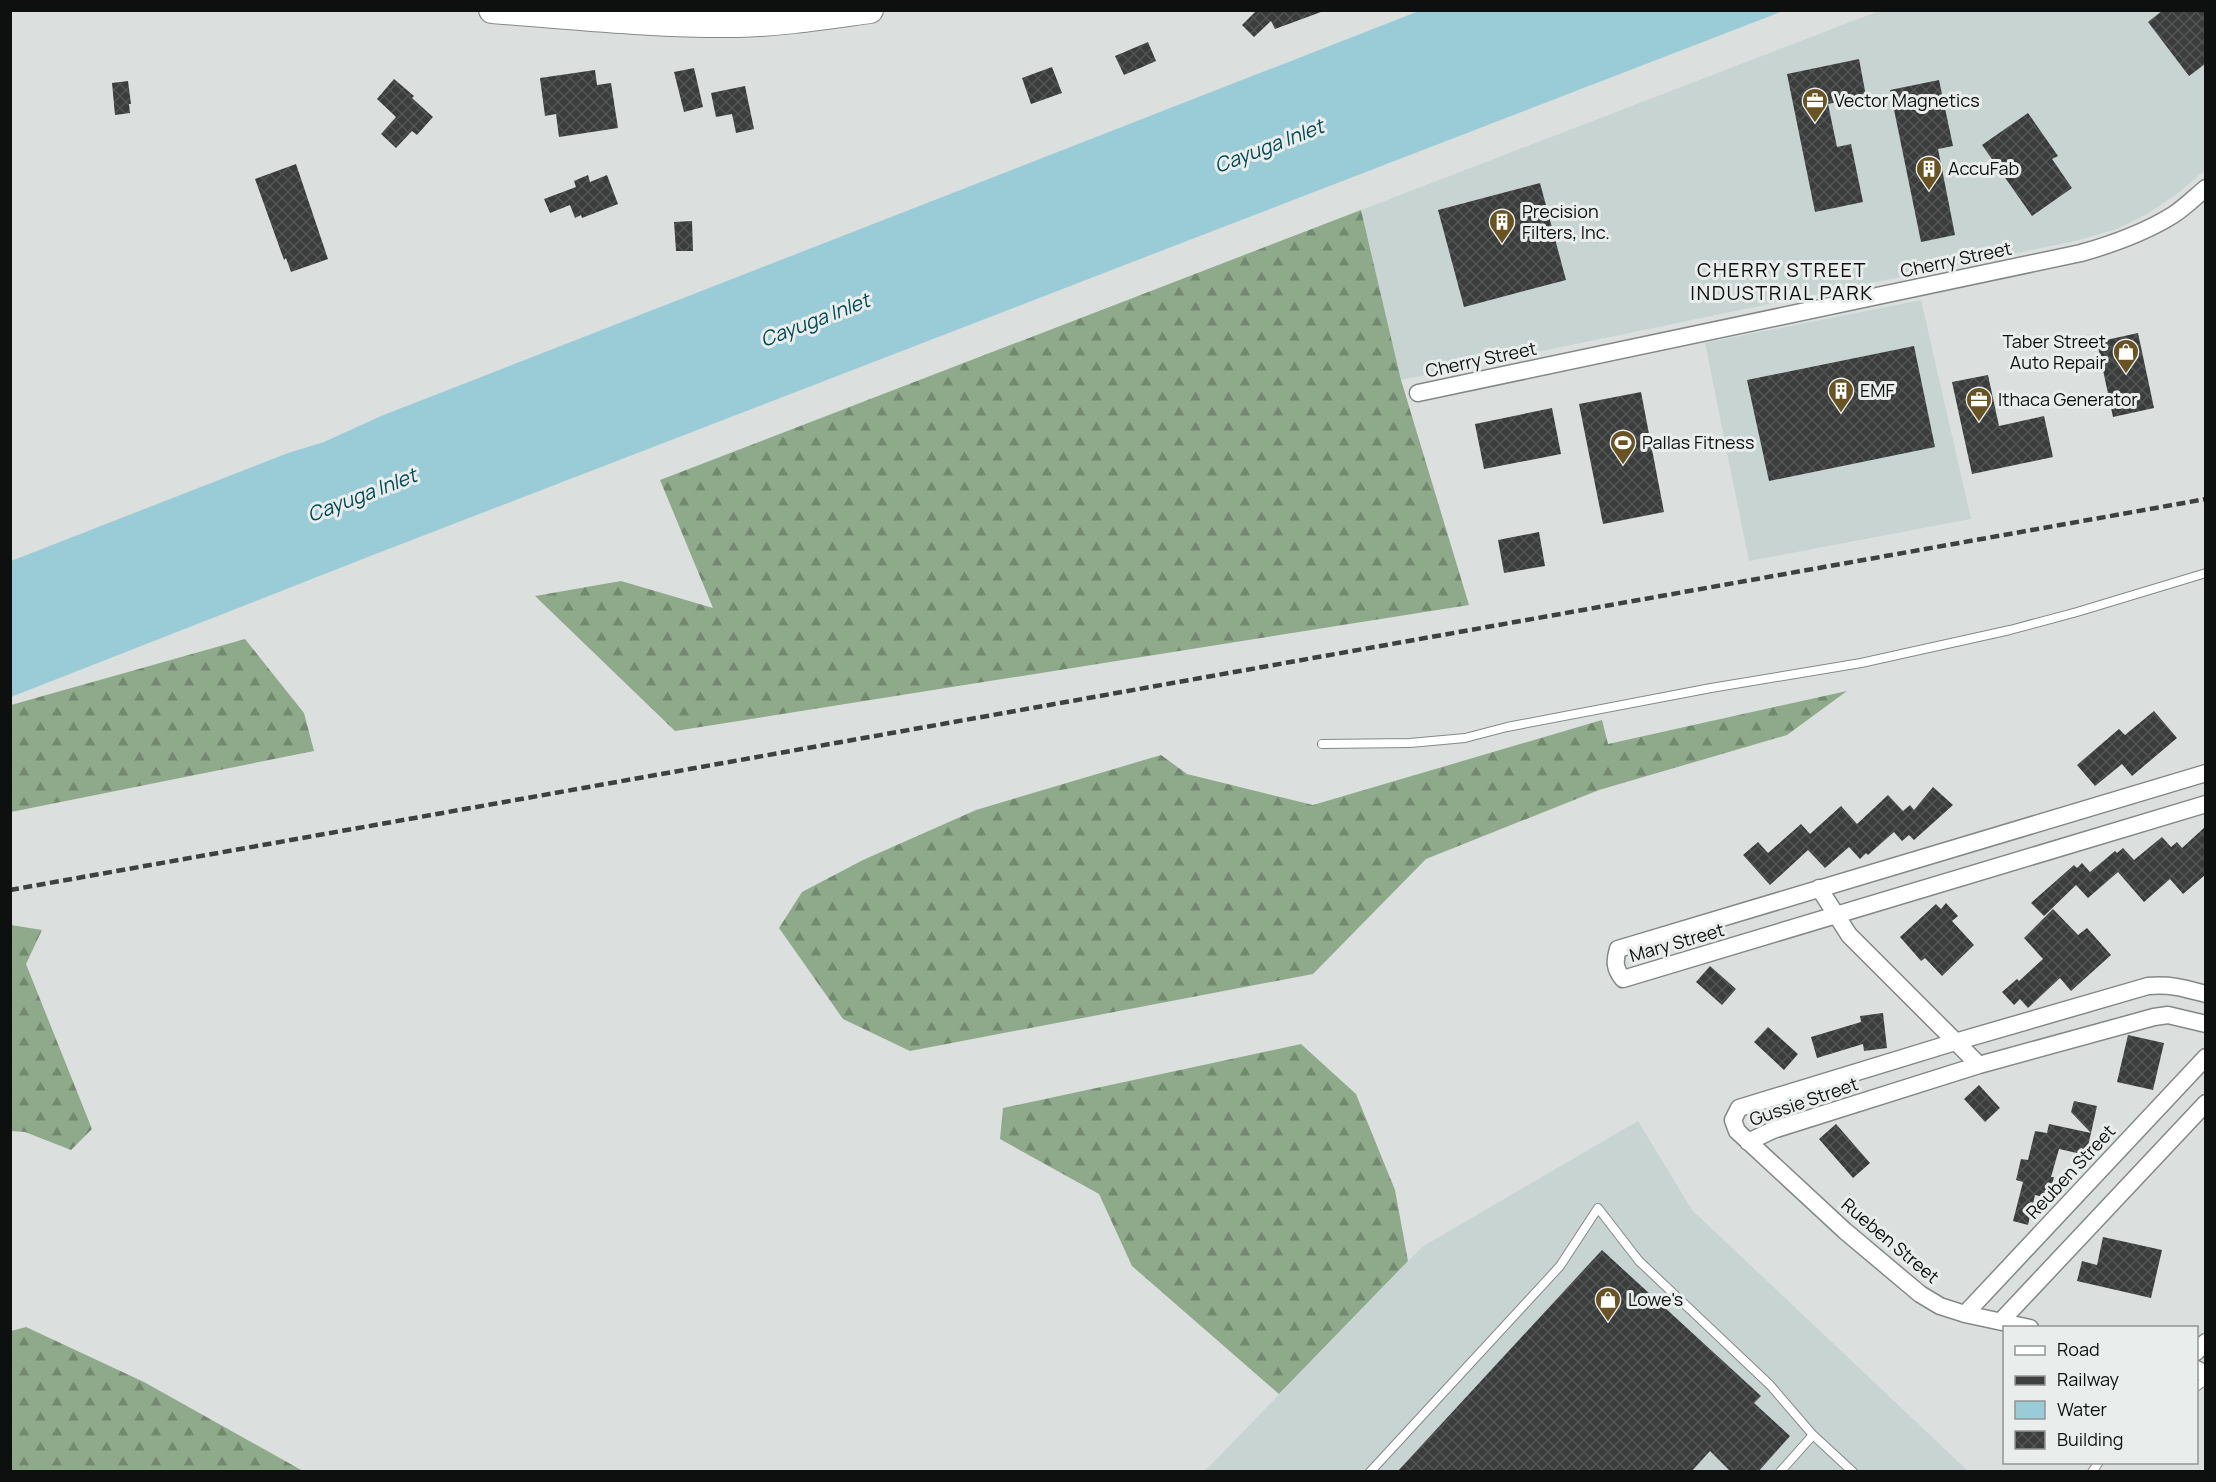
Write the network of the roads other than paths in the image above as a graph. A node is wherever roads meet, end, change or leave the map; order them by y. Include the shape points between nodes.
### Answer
1 (492, 10) edge
2 (870, 10) edge
3 (791, 15) edge
4 (2205, 188) edge
5 (1418, 393) dead end
6 (2205, 573) edge
7 (1322, 744) dead end
8 (2205, 773) edge
9 (2205, 804) edge
10 (1818, 888) junction
11 (1838, 916) junction
12 (2205, 994) edge
13 (2205, 1024) edge
14 (1954, 1042) junction
15 (2205, 1057) edge
16 (1979, 1065) junction
17 (2205, 1102) edge
18 (1748, 1142) junction
19 (1965, 1314) junction
20 (2001, 1321) junction
21 (2022, 1326) edge
22 (1813, 1435) junction
23 (1370, 1472) edge
24 (1780, 1472) edge
25 (1853, 1472) edge

1 - 3 main road via 739,24
2 - 3 main road
4 - 5 street, Cherry Street via 2174,214 2145,230 2081,253
6 - 7 lane via 2066,615 1861,663 1712,688 1465,738
8 - 10 street, Mary Street
9 - 11 street, Mary Street
10 - 11 street
10 - 11 street, Mary Street via 1617,949 1617,971 1623,979
11 - 14 street via 1850,935
12 - 14 street, Gussie Street via 2167,985 2148,986
13 - 16 street, Gussie Street via 2168,1015 2154,1017
14 - 16 street
14 - 18 street, Gussie Street via 1739,1108 1733,1120
15 - 19 street, Reuben Street
16 - 18 street, Gussie Street via 1773,1130
17 - 20 street
18 - 19 street, Rueben Street via 1920,1294
19 - 20 street, Rueben Street
20 - 21 street, Rueben Street
22 - 23 lane via 1770,1385 1639,1261 1598,1208 1560,1266
22 - 24 lane
22 - 25 lane

